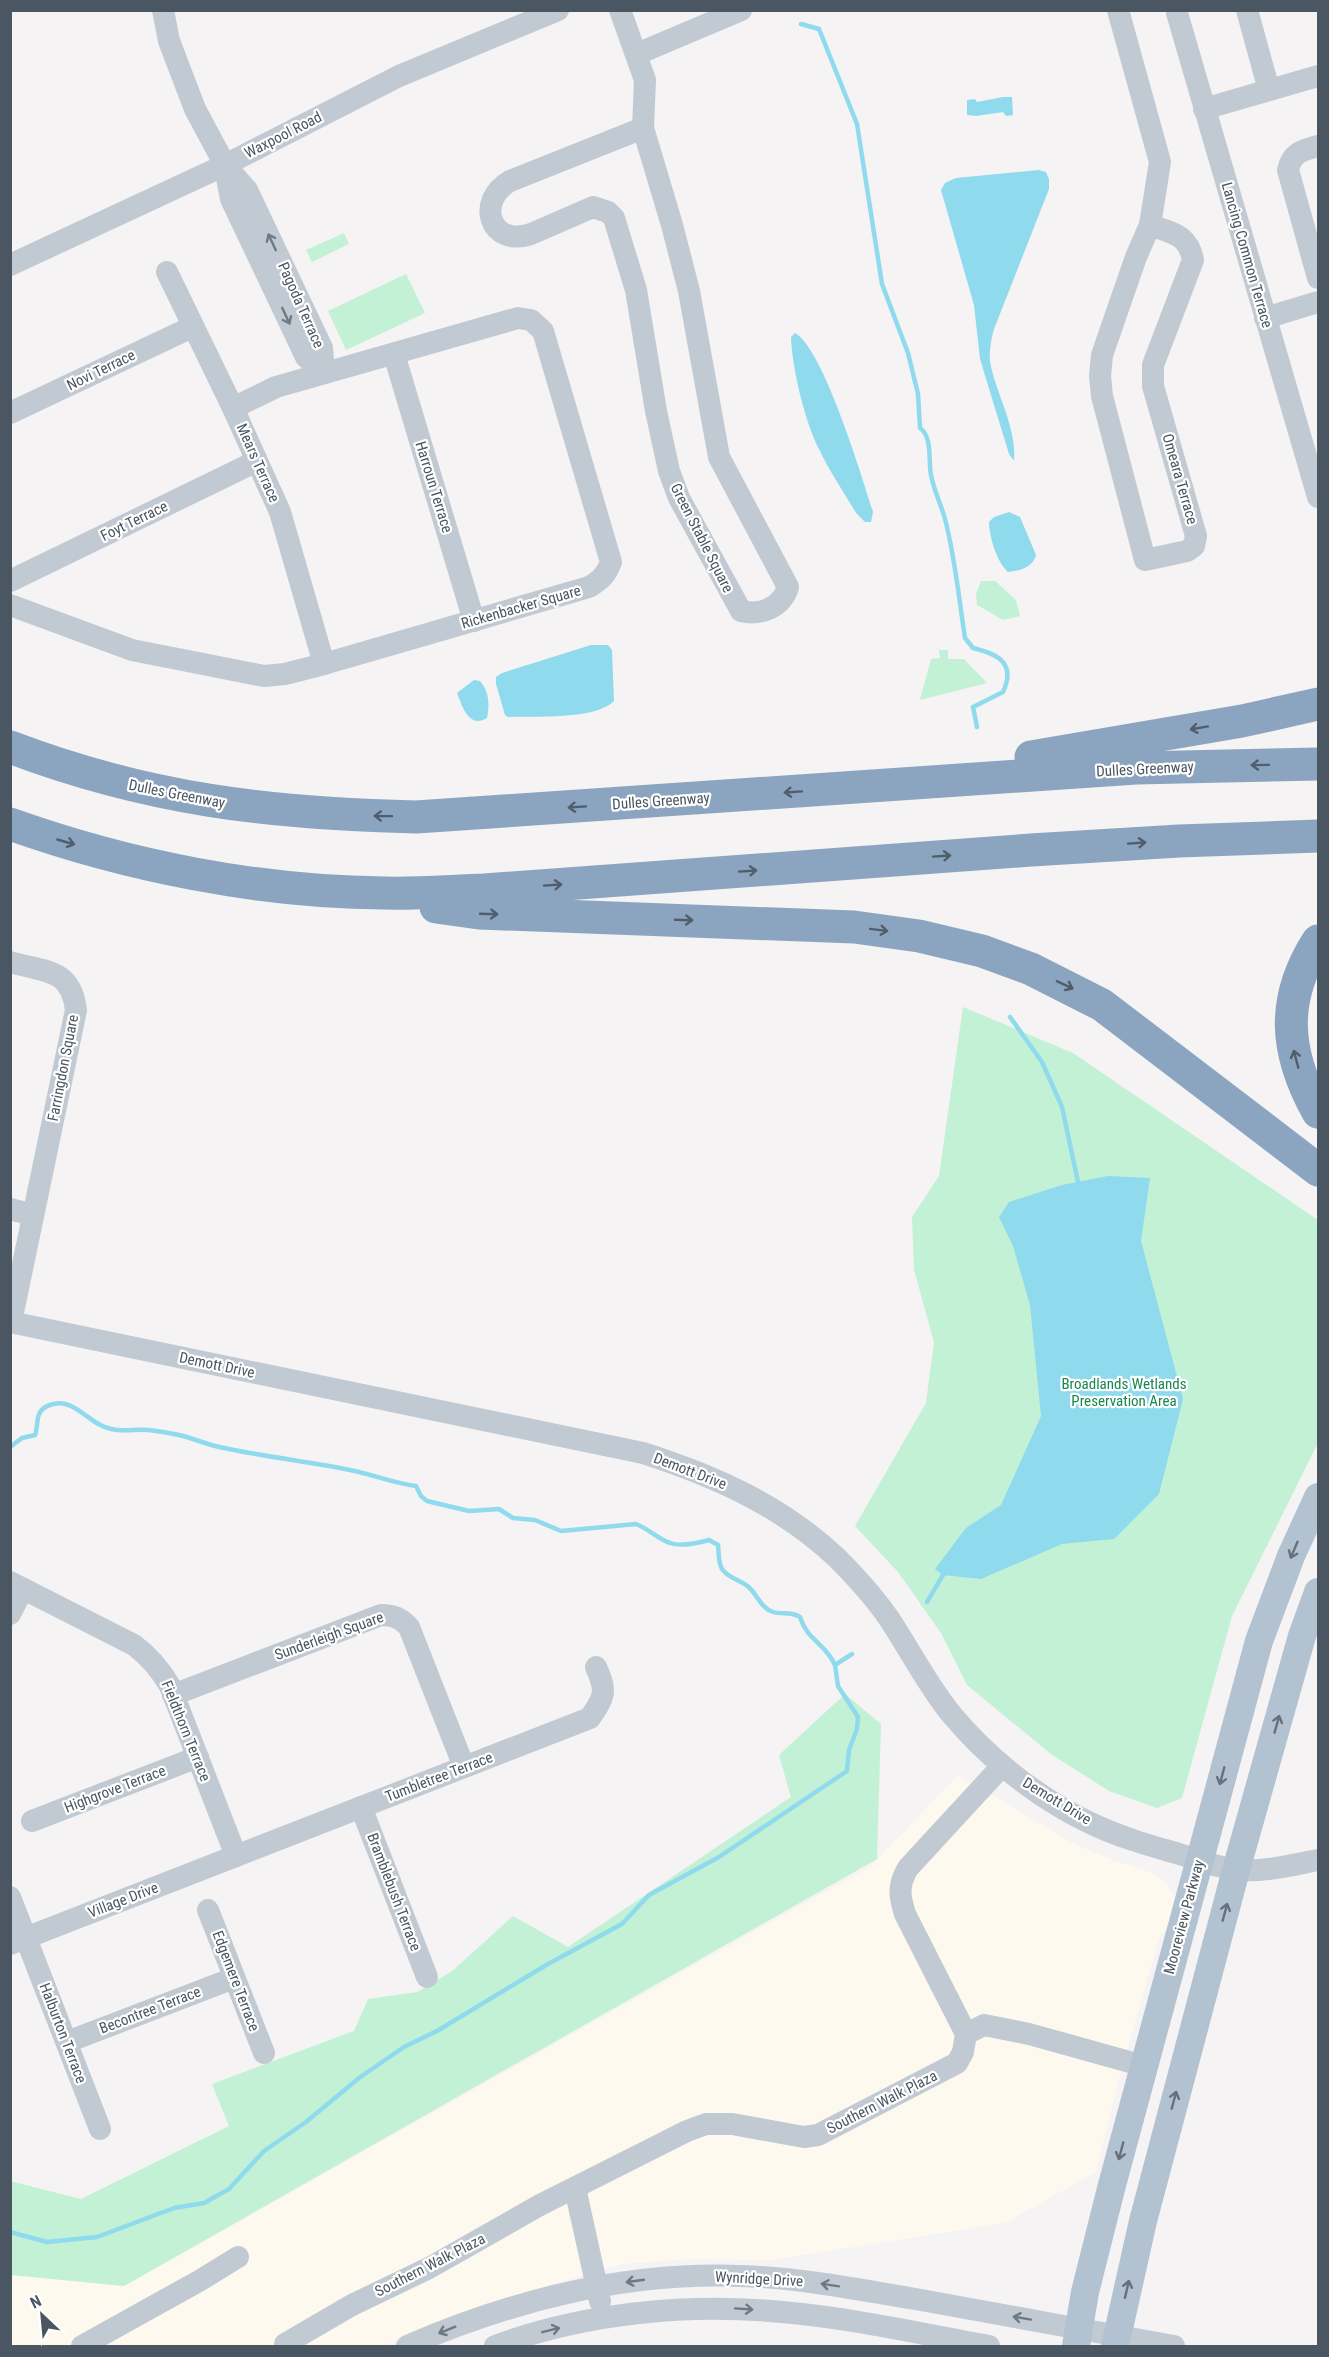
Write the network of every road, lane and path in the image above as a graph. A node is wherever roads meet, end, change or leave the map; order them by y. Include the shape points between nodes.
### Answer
1 (163, 10) edge
2 (558, 10) edge
3 (620, 10) edge
4 (741, 10) edge
5 (1118, 10) edge
6 (1247, 10) edge
7 (1177, 13) dead end
8 (637, 54) junction
9 (1318, 76) edge
10 (1269, 90) junction
11 (1204, 109) junction
12 (643, 128) junction
13 (1318, 146) edge
14 (225, 165) junction
15 (1150, 225) junction
16 (10, 265) edge
17 (167, 272) dead end
18 (1318, 278) edge
19 (1318, 302) edge
20 (1265, 318) junction
21 (192, 327) junction
22 (394, 354) junction
23 (324, 373) junction
24 (233, 408) junction
25 (10, 413) edge
26 (257, 461) junction
27 (1318, 497) edge
28 (10, 580) edge
29 (10, 605) edge
30 (474, 621) junction
31 (324, 664) junction
32 (1318, 704) edge
33 (10, 747) edge
34 (1318, 764) edge
35 (842, 789) junction
36 (10, 824) edge
37 (1318, 836) edge
38 (285, 887) junction
39 (1318, 941) edge
40 (10, 962) edge
41 (1318, 1112) edge
42 (1318, 1170) edge
43 (10, 1209) edge
44 (33, 1215) junction
45 (11, 1322) edge
46 (1318, 1497) edge
47 (17, 1585) edge
48 (1318, 1592) edge
49 (10, 1614) edge
50 (596, 1667) dead end
51 (173, 1695) junction
52 (198, 1757) junction
53 (1002, 1766) junction
54 (464, 1767) junction
55 (362, 1807) junction
56 (32, 1821) dead end
57 (236, 1856) junction
58 (1199, 1860) junction
59 (1318, 1860) edge
60 (1236, 1870) junction
61 (10, 1897) edge
62 (208, 1910) dead end
63 (18, 1941) edge
64 (427, 1977) dead end
65 (234, 1978) junction
66 (966, 2034) junction
67 (67, 2042) junction
68 (264, 2053) dead end
69 (1144, 2066) junction
70 (100, 2129) dead end
71 (575, 2188) junction
72 (238, 2257) dead end
73 (598, 2287) junction
74 (603, 2318) junction
75 (1078, 2337) edge
76 (1116, 2341) edge
77 (285, 2344) dead end
78 (82, 2346) edge
79 (407, 2346) edge
80 (495, 2346) edge
81 (989, 2346) edge
82 (1174, 2346) edge

1 - 14 street, Pagoda Terrace via 184,82
2 - 14 street, Waxpool Road via 399,76
3 - 8 street, Green Stable Square
4 - 8 street
5 - 15 street, Omeara Terrace via 1160,162
6 - 10 street
7 - 11 street, Lancing Common Terrace
8 - 12 street, Green Stable Square via 645,80
9 - 10 street
10 - 11 street
11 - 20 street, Lancing Common Terrace
12 - 12 street, Green Stable Square via 510,181 496,193 490,213 493,224 511,237 522,237 593,207 614,218 636,290 664,452 678,498 741,611 758,612 780,603 788,587 719,457 689,291
13 - 18 street via 1296,153 1288,170
14 - 16 street, Waxpool Road
14 - 23 street, Pagoda Terrace via 231,199 306,357
15 - 15 street, Omeara Terrace via 1102,355 1100,376 1145,560 1187,551 1194,546 1196,536 1153,386 1154,365 1193,260 1185,240
17 - 21 street, Mears Terrace
19 - 20 street
20 - 27 street, Lancing Common Terrace
21 - 24 street, Mears Terrace
21 - 25 street, Novi Terrace
22 - 23 street, Rickenbacker Square
22 - 30 street, Harroun Terrace
22 - 30 street, Rickenbacker Square via 518,318 531,320 543,331 611,562 602,580 589,587
23 - 24 street, Rickenbacker Square via 276,387
24 - 26 street, Mears Terrace
26 - 28 street, Foyt Terrace
26 - 31 street, Mears Terrace via 280,512
29 - 31 street, Rickenbacker Square via 132,650 264,676
30 - 31 street, Rickenbacker Square
32 -> 35 highway via 1230,723
35 -> 33 highway, Dulles Greenway via 455,815 336,815 180,796 64,767
34 -> 35 highway, Dulles Greenway via 1136,768
36 -> 38 highway via 160,866 230,881
38 -> 37 highway via 383,893 484,890 1053,848
38 -> 42 highway via 479,913 854,927 919,936 982,951 1031,969 1102,1005
41 -> 39 highway via 1295,1056 1291,1018 1294,992
40 - 44 street, Farringdon Square via 61,977 74,995 75,1010
43 - 44 street
44 - 45 street, Farringdon Square
45 - 53 street, Demott Drive via 643,1453 692,1468 787,1518 837,1559 889,1618 950,1713
46 -> 58 main road, Mooreview Parkway via 1259,1641
47 - 49 street
47 - 51 street, Fieldthorn Terrace via 134,1645 160,1669
60 -> 48 main road via 1299,1645
50 - 54 street, Tumbletree Terrace via 604,1686 601,1702 590,1718
51 - 52 street, Fieldthorn Terrace
51 - 54 street, Sunderleigh Square via 381,1615 392,1615 409,1627
52 - 56 street, Highgrove Terrace
52 - 57 street, Fieldthorn Terrace
53 - 58 street, Demott Drive via 1084,1819 1131,1840
53 - 66 street via 908,1868 899,1894 905,1914
54 - 55 street, Tumbletree Terrace
55 - 57 street, Tumbletree Terrace
55 - 64 street, Bramblebush Terrace
57 - 63 street, Village Drive
58 - 60 street, Demott Drive
58 - 69 main road, Mooreview Parkway
59 - 60 street, Demott Drive
76 -> 60 main road via 1143,2221
61 - 63 street, Halburton Terrace
62 - 65 street, Edgemere Terrace
63 - 67 street, Halburton Terrace
65 - 67 street, Becontree Terrace
65 - 68 street, Edgemere Terrace
66 - 69 street via 984,2025
66 - 71 street, Southern Walk Plaza via 957,2063 818,2135 804,2137 732,2124 706,2124
67 - 70 street, Halburton Terrace
69 -> 75 main road, Mooreview Parkway via 1085,2292
71 - 73 street
71 - 77 street, Southern Walk Plaza
72 - 78 street
73 - 74 street
75 -> 73 street, Wynridge Drive via 862,2290 784,2279 690,2277
73 -> 79 street, Wynridge Drive via 525,2302
80 -> 74 street, Wynridge Drive
74 -> 81 street, Wynridge Drive via 724,2309 783,2312
75 - 76 street, Wynridge Drive
76 - 82 street, Wynridge Drive

